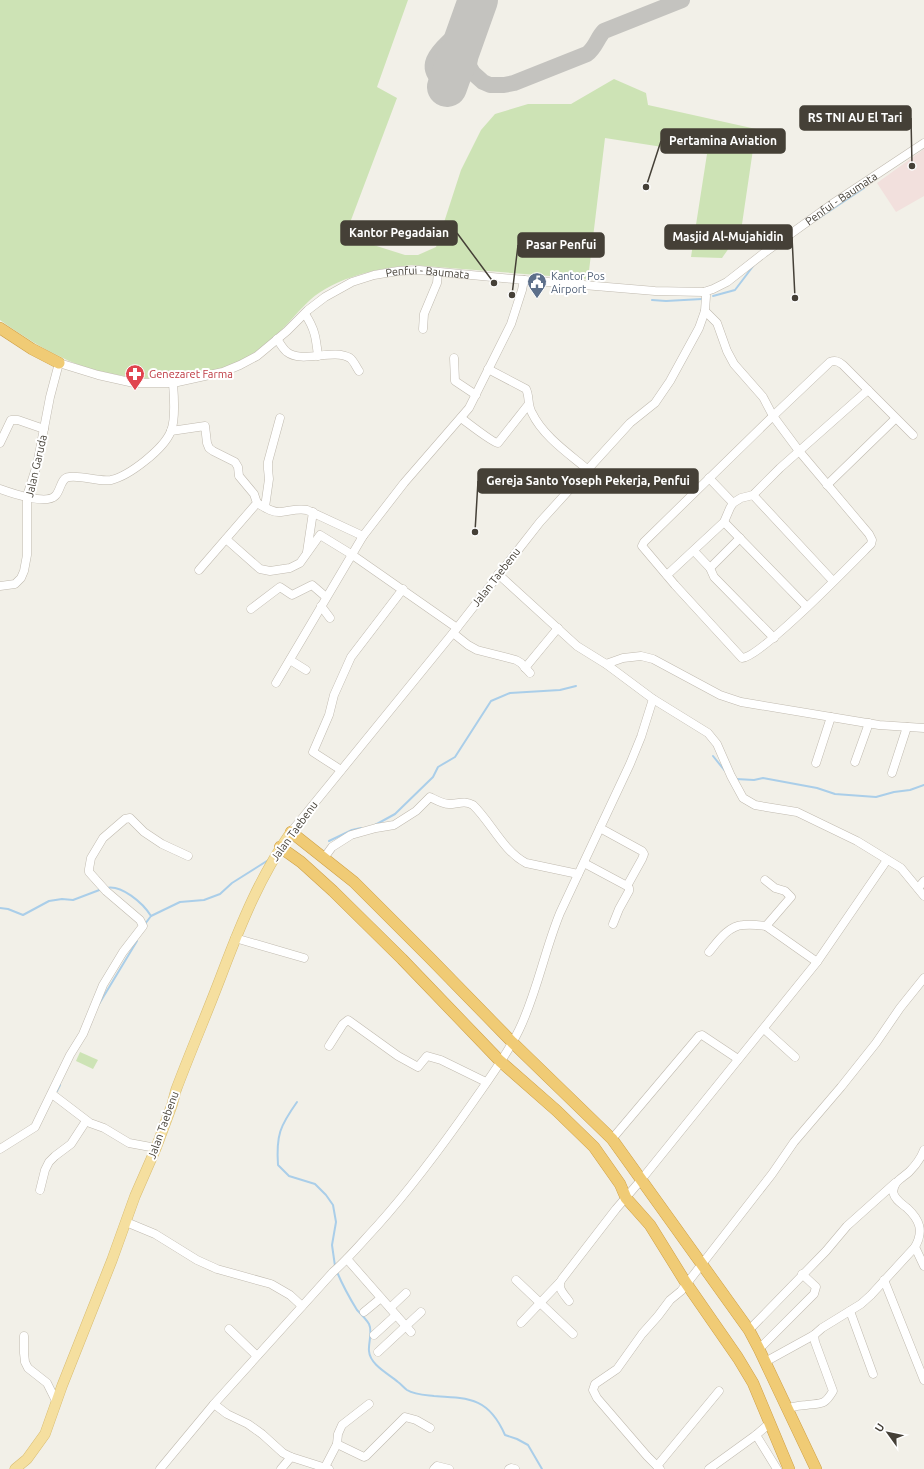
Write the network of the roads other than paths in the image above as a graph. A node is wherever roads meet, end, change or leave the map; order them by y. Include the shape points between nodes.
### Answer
1 (924, 143) edge
2 (438, 272) junction
3 (524, 280) junction
4 (705, 296) junction
5 (705, 311) junction
6 (305, 314) junction
7 (0, 328) edge
8 (423, 328) dead end
9 (277, 339) junction
10 (318, 356) junction
11 (454, 358) dead end
12 (59, 362) junction
13 (488, 368) junction
14 (359, 371) dead end
15 (173, 383) junction
16 (868, 390) junction
17 (476, 395) junction
18 (528, 405) junction
19 (773, 416) junction
20 (280, 418) dead end
21 (461, 418) junction
22 (896, 419) junction
23 (44, 429) junction
24 (171, 431) junction
25 (913, 435) dead end
26 (0, 443) edge
27 (799, 451) junction
28 (588, 469) junction
29 (709, 478) junction
30 (827, 485) junction
31 (0, 489) edge
32 (753, 495) junction
33 (27, 496) junction
34 (257, 503) junction
35 (733, 504) junction
36 (265, 507) junction
37 (313, 512) junction
38 (724, 522) junction
39 (363, 536) junction
40 (740, 538) junction
41 (226, 539) junction
42 (694, 551) junction
43 (351, 554) junction
44 (306, 555) junction
45 (710, 568) junction
46 (199, 570) dead end
47 (498, 574) junction
48 (667, 575) junction
49 (833, 582) junction
50 (2, 583) edge
51 (403, 589) junction
52 (326, 597) junction
53 (321, 606) junction
54 (807, 607) junction
55 (251, 609) dead end
56 (330, 618) dead end
57 (558, 628) junction
58 (455, 630) junction
59 (774, 638) junction
60 (290, 660) junction
61 (606, 664) junction
62 (306, 670) dead end
63 (276, 683) dead end
64 (653, 698) junction
65 (831, 717) junction
66 (868, 723) junction
67 (907, 727) junction
68 (924, 728) edge
69 (855, 762) dead end
70 (816, 763) dead end
71 (341, 770) junction
72 (892, 773) dead end
73 (600, 828) junction
74 (291, 832) junction
75 (278, 851) junction
76 (188, 856) dead end
77 (324, 858) junction
78 (887, 860) junction
79 (584, 863) junction
80 (578, 874) junction
81 (765, 880) dead end
82 (924, 882) edge
83 (627, 886) junction
84 (918, 888) junction
85 (924, 896) edge
86 (613, 924) dead end
87 (766, 926) junction
88 (236, 938) junction
89 (709, 952) dead end
90 (304, 958) dead end
91 (817, 962) junction
92 (924, 978) edge
93 (764, 1029) junction
94 (512, 1042) junction
95 (329, 1046) dead end
96 (794, 1058) dead end
97 (738, 1060) junction
98 (500, 1061) junction
99 (486, 1082) junction
100 (52, 1094) junction
101 (86, 1121) junction
102 (612, 1139) junction
103 (156, 1148) junction
104 (0, 1149) edge
105 (924, 1150) edge
106 (641, 1180) junction
107 (895, 1183) junction
108 (40, 1190) dead end
109 (626, 1198) junction
110 (126, 1222) junction
111 (915, 1247) junction
112 (345, 1261) junction
113 (702, 1264) junction
114 (924, 1266) edge
115 (802, 1274) junction
116 (516, 1280) dead end
117 (884, 1280) junction
118 (560, 1282) junction
119 (686, 1283) junction
120 (406, 1293) dead end
121 (381, 1298) junction
122 (569, 1301) dead end
123 (540, 1302) junction
124 (302, 1306) junction
125 (390, 1308) junction
126 (850, 1311) junction
127 (364, 1312) dead end
128 (421, 1312) dead end
129 (396, 1315) junction
130 (521, 1323) dead end
131 (229, 1329) dead end
132 (408, 1330) junction
133 (749, 1330) junction
134 (573, 1334) dead end
135 (374, 1335) dead end
136 (814, 1335) junction
137 (24, 1336) dead end
138 (759, 1349) junction
139 (378, 1352) dead end
140 (257, 1356) junction
141 (765, 1362) junction
142 (873, 1374) dead end
143 (924, 1380) edge
144 (719, 1391) dead end
145 (56, 1401) junction
146 (214, 1404) junction
147 (369, 1404) dead end
148 (787, 1408) junction
149 (770, 1423) junction
150 (430, 1428) dead end
151 (756, 1435) junction
152 (337, 1444) junction
153 (291, 1457) junction
154 (659, 1467) edge
155 (327, 1468) edge
156 (15, 1469) edge
157 (160, 1469) edge
158 (281, 1469) edge
159 (434, 1469) edge
160 (449, 1469) edge
161 (509, 1469) edge
162 (515, 1469) edge
163 (709, 1469) edge
164 (777, 1469) edge
165 (789, 1469) edge
166 (816, 1469) edge

1 - 4 street, Penfui - Baumata via 835,202
2 - 3 street, Penfui - Baumata
2 - 6 street, Penfui - Baumata via 398,270 374,275 352,282 325,297
2 - 8 street via 437,283 424,314
3 - 4 street, Penfui - Baumata
3 - 13 street via 511,324
4 - 5 street, Jalan Taebenu
5 - 19 street via 717,323 734,364 763,397
5 - 28 street, Jalan Taebenu via 688,349 655,403 630,423
6 - 9 street, Penfui - Baumata
6 - 10 street via 316,336
7 - 12 highway, Penfui - Baumata via 32,349
9 - 10 street via 287,352
9 - 15 street, Penfui - Baumata via 257,356 240,365 223,372
10 - 14 street via 344,356 351,359
11 - 17 street via 455,381
12 - 15 street, Penfui - Baumata via 117,380
12 - 23 street, Jalan Garuda
13 - 17 street
13 - 18 street via 526,389
15 - 24 street
16 - 19 street via 843,364 834,360
16 - 22 street
16 - 27 street
17 - 21 street
18 - 21 street via 498,443 492,442
18 - 28 street via 535,420 548,435
19 - 27 street
19 - 29 street
20 - 36 street via 268,462 269,479
21 - 39 street via 426,457
22 - 25 street
22 - 30 street
23 - 26 street via 11,420
23 - 33 street, Jalan Garuda via 37,465
24 - 33 street via 148,458 121,477 109,480 68,477 63,480 57,494 52,498 43,500
24 - 34 street via 205,426 209,448 236,464 239,476 254,494
27 - 30 street
27 - 32 street
28 - 47 street, Jalan Taebenu
29 - 35 street
29 - 48 street via 642,546
30 - 49 street via 872,540
31 - 33 street via 11,494
32 - 35 street via 741,498
32 - 49 street
33 - 50 street, Jalan Garuda via 27,555 24,571 15,584
34 - 36 street
34 - 41 street
35 - 38 street
36 - 37 street via 275,512 301,508
37 - 39 street
37 - 44 street
38 - 40 street
38 - 42 street
39 - 43 street
40 - 45 street
40 - 54 street
41 - 44 street via 260,569 280,570 296,566
41 - 46 street
42 - 45 street
42 - 48 street
43 - 44 street via 320,535
43 - 51 street
43 - 52 street
45 - 59 street via 714,577
47 - 57 street
47 - 58 street, Jalan Taebenu
48 - 59 street via 740,657 746,658
49 - 54 street
51 - 58 street
51 - 71 street via 351,657 313,752
52 - 53 street
52 - 55 street via 312,585 292,595 280,587
53 - 56 street
53 - 60 street
54 - 59 street
57 - 58 street via 528,670 511,658 477,650 468,645
57 - 61 street via 577,646
58 - 71 street, Jalan Taebenu
60 - 62 street
60 - 63 street
61 - 64 street
61 - 65 street via 623,658 641,656 653,659 730,699
64 - 73 street via 638,744
64 - 78 street via 713,738 743,798 766,807 797,812 857,841
65 - 66 street
65 - 70 street
66 - 67 street
66 - 69 street
67 - 68 street
67 - 72 street
71 - 74 street, Jalan Taebenu
73 - 79 street
73 - 83 street via 644,854
74 - 75 main road, Jalan Taebenu
74 - 77 highway
75 - 88 main road, Jalan Taebenu via 249,906
75 - 98 highway via 301,862 333,891
76 - 100 street via 162,844 128,818 103,838 91,858 89,872 143,925 110,972 80,1042 70,1055
77 - 80 street via 332,847 351,835 394,825 416,811 430,797 447,804 464,802 472,805 518,859
77 - 94 highway via 354,882
78 - 84 street via 901,868
78 - 91 street
79 - 80 street
79 - 83 street
80 - 94 street via 551,934 536,987 519,1031
81 - 87 street via 791,897
82 - 84 street
83 - 86 street via 629,891
84 - 85 street
87 - 89 street via 736,926
87 - 91 street
88 - 90 street
88 - 103 main road, Jalan Taebenu
91 - 93 street
92 - 113 street via 876,1043 794,1142
93 - 96 street
93 - 97 street
94 - 98 street
94 - 102 highway
95 - 99 street via 348,1020 398,1056 418,1067 427,1056 437,1058
97 - 102 street via 709,1038 699,1036
97 - 106 street
98 - 99 street
98 - 109 highway via 594,1147 620,1184
99 - 112 street via 408,1191
100 - 101 street
100 - 104 street via 35,1127
101 - 103 street via 129,1143
101 - 108 street via 72,1144 49,1162
102 - 106 highway
103 - 110 main road, Jalan Taebenu
105 - 107 street via 910,1171
106 - 109 street
106 - 113 highway
107 - 111 street via 894,1196 917,1219 920,1238
107 - 115 street via 847,1226
109 - 118 street
109 - 119 highway via 650,1225
110 - 124 street via 155,1234 217,1269 271,1284 290,1295
110 - 145 main road, Jalan Taebenu
111 - 114 street
111 - 117 street
112 - 121 street
112 - 124 street
113 - 119 street
113 - 133 highway
115 - 133 street
115 - 138 street via 816,1287 814,1294
116 - 123 street
117 - 126 street via 868,1298
117 - 143 street
118 - 122 street via 562,1291
118 - 123 street
119 - 149 highway via 753,1383
119 - 154 street via 642,1334 617,1369 595,1384 593,1390
120 - 125 street
121 - 125 street
121 - 127 street
123 - 130 street
123 - 134 street
124 - 140 street
125 - 129 street
126 - 136 street
126 - 142 street
128 - 132 street
129 - 132 street
129 - 135 street
131 - 140 street
132 - 139 street
133 - 138 highway
136 - 141 street
136 - 148 street via 833,1391 821,1404
137 - 145 street via 25,1362 28,1368 47,1383
138 - 141 highway
140 - 146 street
141 - 148 highway
144 - 154 street
145 - 156 main road, Jalan Taebenu via 42,1438
146 - 153 street via 227,1414 248,1424
146 - 157 street
147 - 152 street via 342,1425
148 - 166 highway
149 - 151 street
149 - 165 highway
150 - 152 street via 405,1417 364,1457
151 - 163 street
151 - 164 street
152 - 155 street
153 - 155 street
153 - 158 street
159 - 160 street via 437,1466
161 - 162 street

